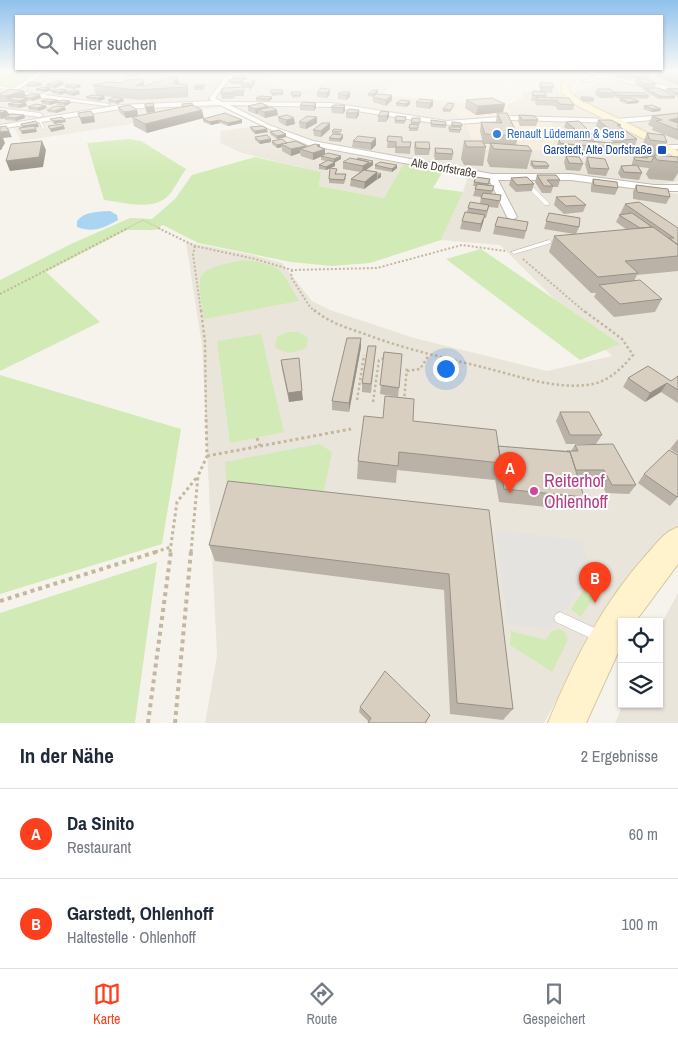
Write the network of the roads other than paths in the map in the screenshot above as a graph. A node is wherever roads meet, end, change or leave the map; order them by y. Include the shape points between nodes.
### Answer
1 (111, 106) edge
2 (137, 106) edge
3 (225, 106) edge
4 (335, 106) edge
5 (581, 106) edge
6 (120, 107) junction
7 (0, 110) edge
8 (59, 116) junction
9 (678, 116) edge
10 (39, 120) junction
11 (616, 122) junction
12 (0, 127) edge
13 (44, 128) dead end
14 (667, 147) junction
15 (678, 147) edge
16 (678, 156) edge
17 (492, 177) junction
18 (520, 177) junction
19 (678, 188) edge
20 (547, 204) dead end
21 (512, 216) dead end
22 (549, 242) dead end
23 (514, 252) road end
24 (678, 541) edge
25 (560, 618) dead end
26 (606, 639) junction
27 (567, 723) edge

1 - 6 street
2 - 6 street
3 - 17 street, Alte Dorfstraße via 311,143
4 - 11 street via 446,123 512,118
5 - 11 main road
6 - 8 street
7 - 8 street
8 - 10 street
9 - 11 street
10 - 12 street
10 - 13 lane
11 - 14 main road
14 - 15 street
14 - 16 main road
17 - 18 street, Alte Dorfstraße
17 - 21 street
18 - 19 street, Alte Dorfstraße via 571,177
18 - 20 lane
22 - 23 lane
24 - 26 main road via 645,581
25 - 26 lane
26 - 27 main road

